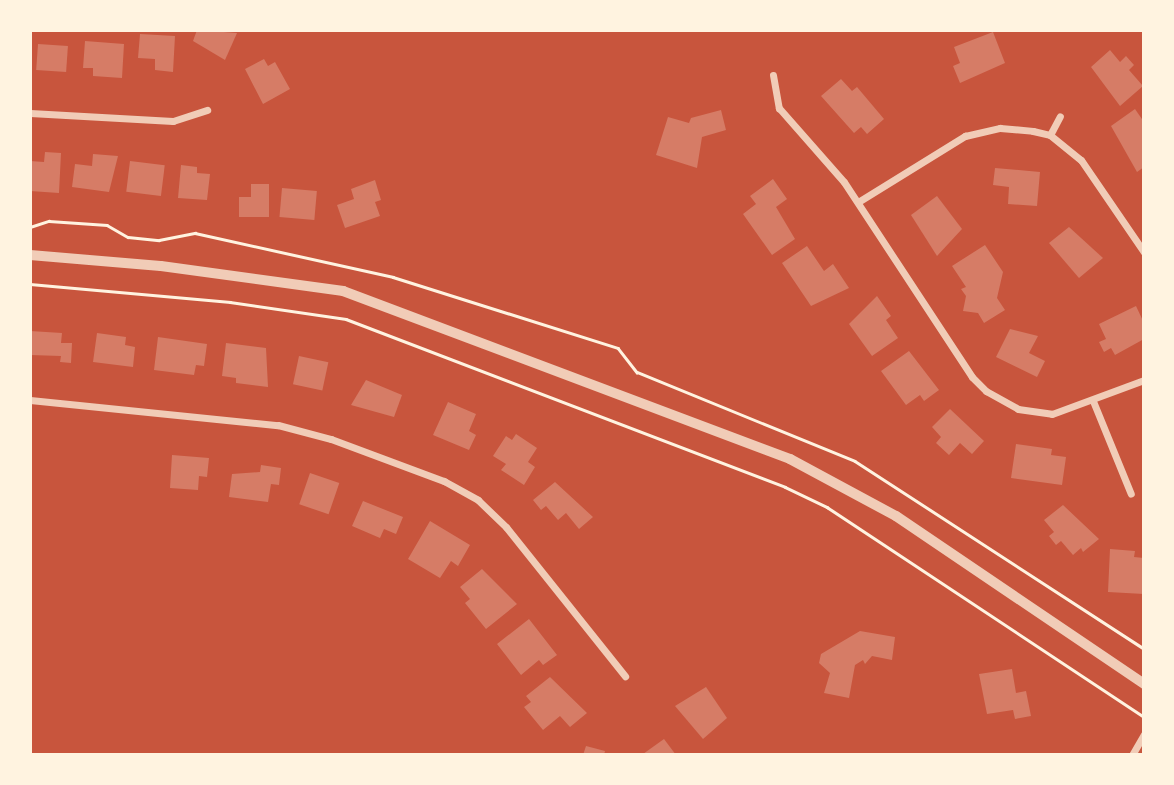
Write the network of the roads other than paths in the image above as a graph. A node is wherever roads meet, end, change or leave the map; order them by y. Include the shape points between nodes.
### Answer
1 (773, 75) dead end
2 (207, 110) dead end
3 (30, 113) edge
4 (1060, 116) dead end
5 (1050, 135) junction
6 (858, 202) junction
7 (1144, 252) edge
8 (30, 255) edge
9 (1144, 380) edge
10 (30, 400) edge
11 (1093, 401) junction
12 (1131, 494) dead end
13 (625, 676) dead end
14 (1144, 684) edge
15 (1144, 734) edge
16 (1132, 755) edge

1 - 6 street via 779,108
2 - 3 street via 173,121
4 - 5 street
5 - 6 street via 1000,128 965,135
5 - 7 street via 1093,174
6 - 11 street via 972,377 986,391 1018,409 1036,413 1052,414
8 - 14 street via 160,266 344,291 790,459 896,516
9 - 11 street
10 - 13 street via 278,425 331,439 444,481 478,500 506,527
11 - 12 street
15 - 16 street

